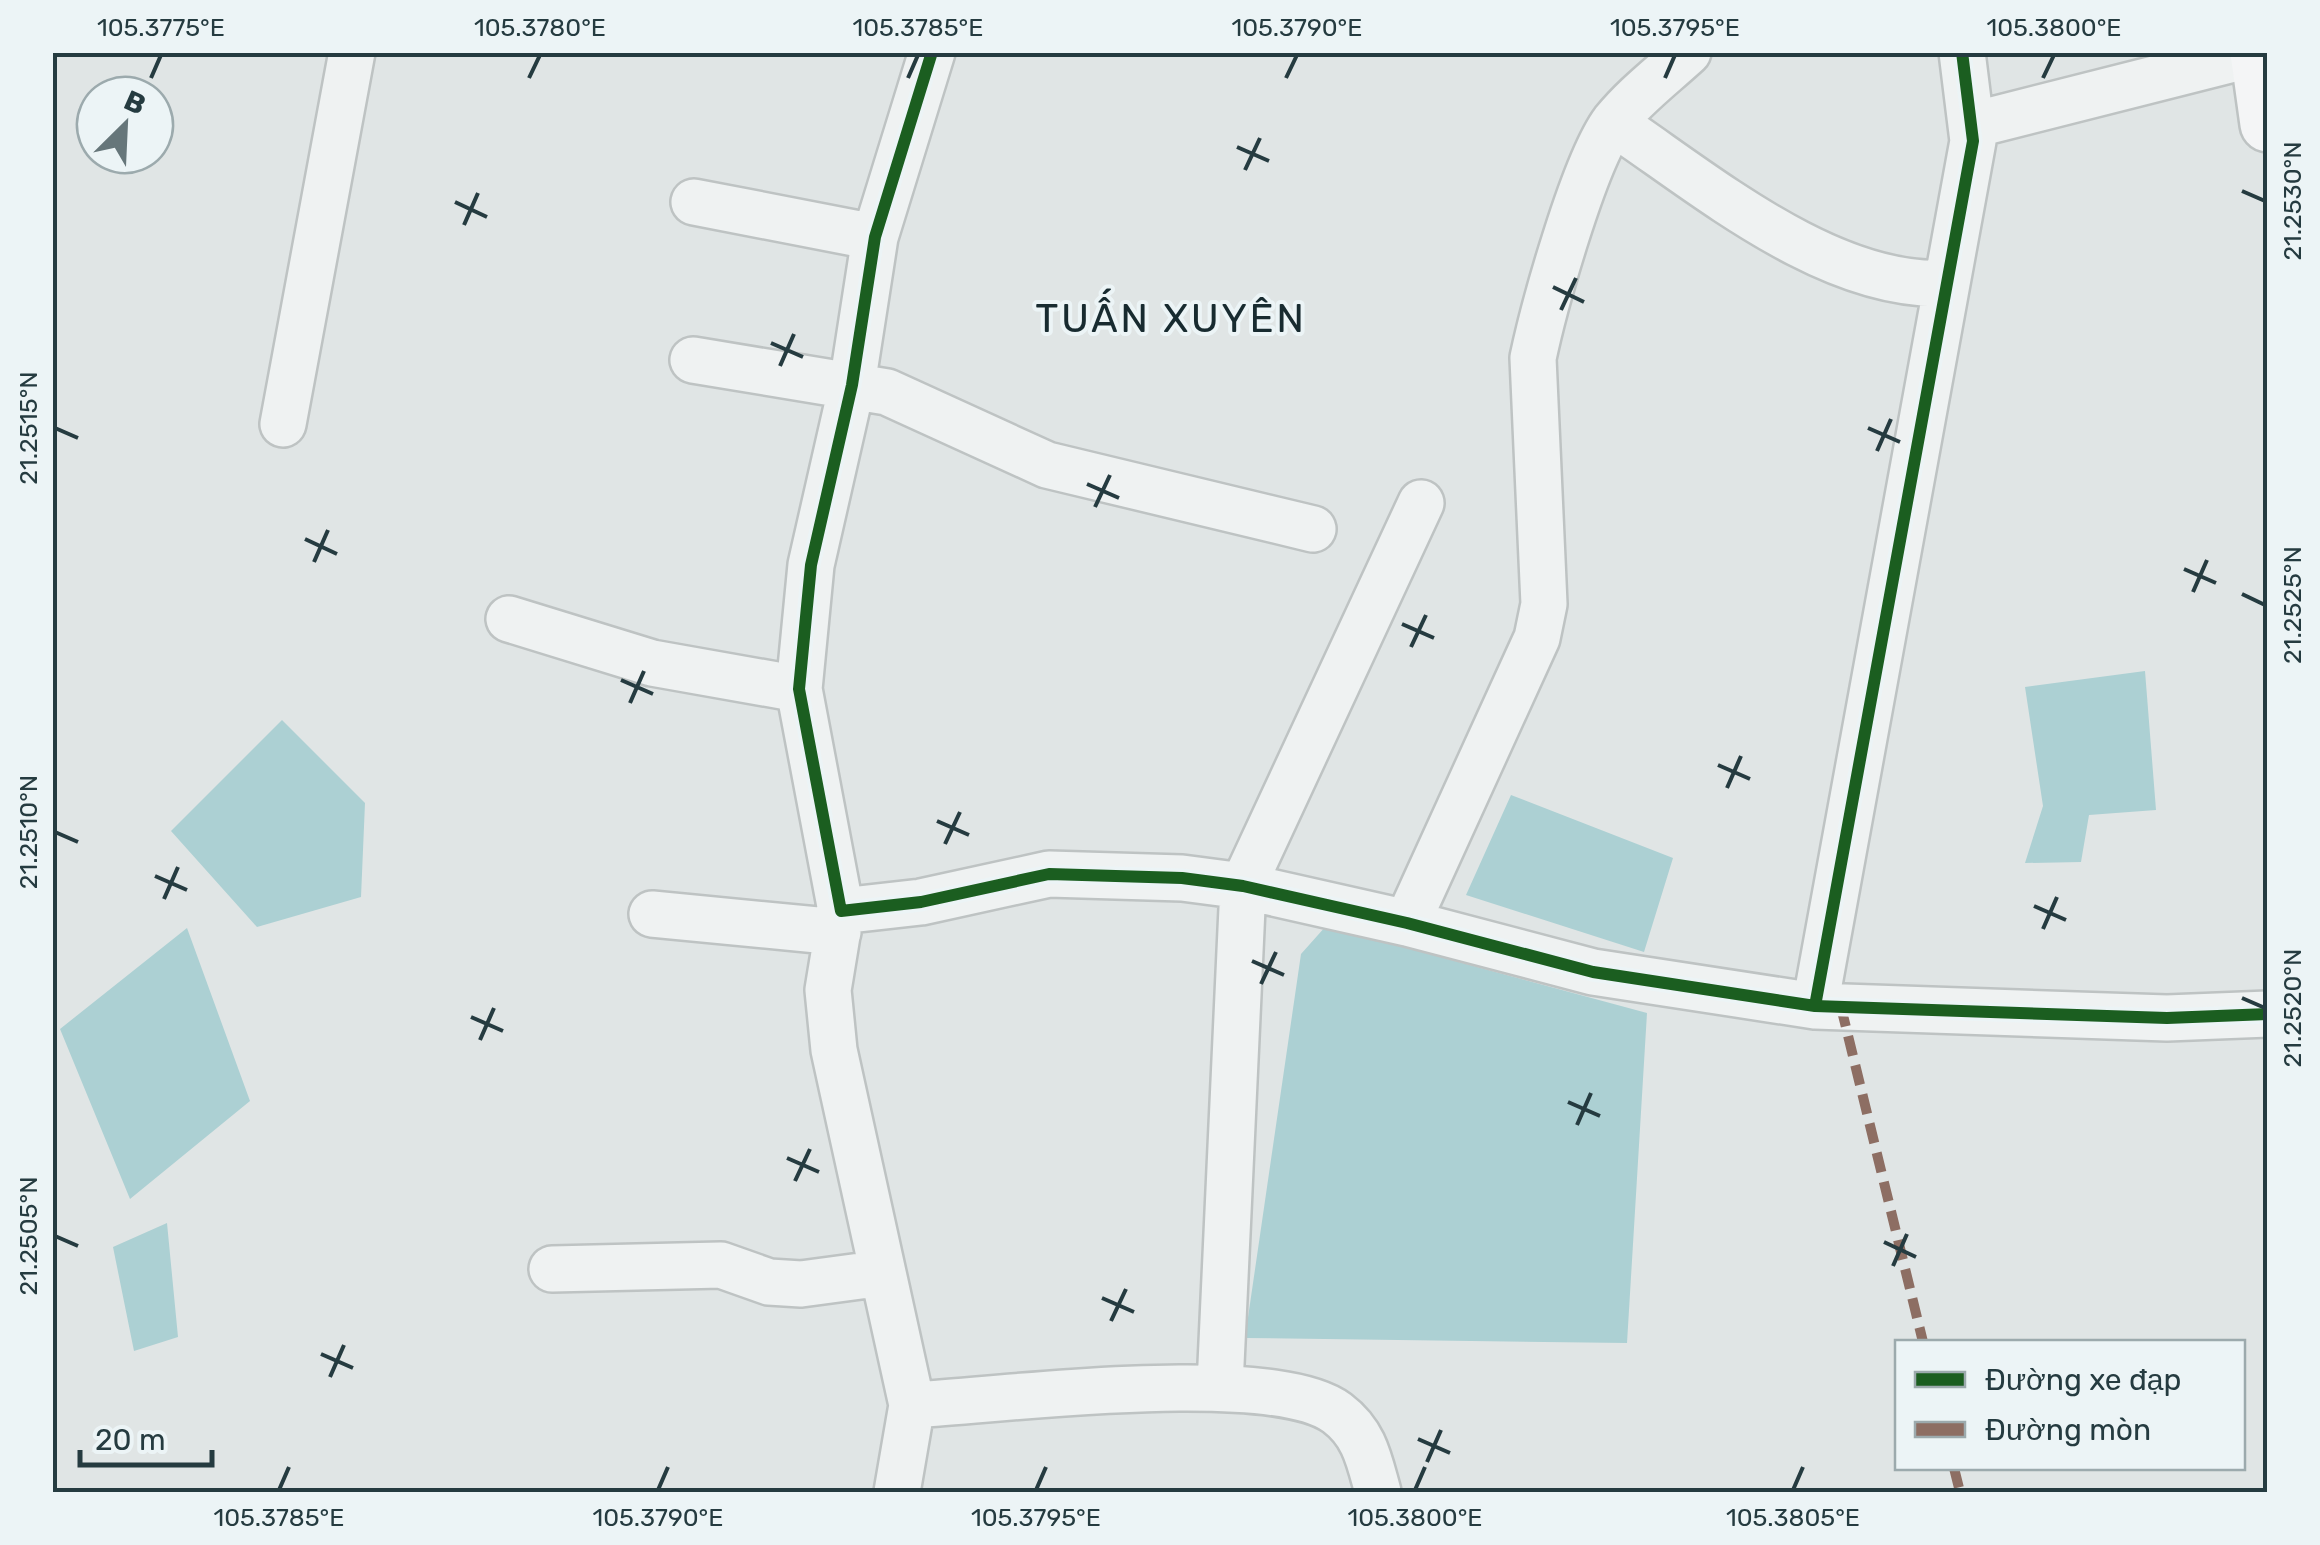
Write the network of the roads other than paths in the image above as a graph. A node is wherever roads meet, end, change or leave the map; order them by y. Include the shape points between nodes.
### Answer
1 (352, 52) edge
2 (932, 52) edge
3 (1688, 52) edge
4 (1962, 52) edge
5 (2259, 53) edge
6 (1614, 122) junction
7 (2268, 124) edge
8 (1973, 125) junction
9 (694, 202) dead end
10 (875, 238) junction
11 (1948, 283) junction
12 (693, 360) dead end
13 (852, 385) junction
14 (283, 424) dead end
15 (1421, 503) dead end
16 (1312, 529) dead end
17 (509, 619) dead end
18 (798, 689) junction
19 (1243, 886) junction
20 (652, 914) dead end
21 (840, 922) junction
22 (1406, 923) junction
23 (1815, 1006) junction
24 (2268, 1014) edge
25 (552, 1269) dead end
26 (883, 1273) junction
27 (1220, 1386) junction
28 (912, 1406) junction
29 (897, 1492) edge
30 (1378, 1492) edge

1 - 14 street
2 - 10 street
3 - 6 street
4 - 8 street
5 - 7 main road
5 - 8 street
6 - 11 street via 1818,254 1926,284
6 - 22 street via 1599,146 1534,358 1544,604 1537,638
8 - 11 street
9 - 10 street
10 - 13 street
11 - 23 street
12 - 13 street
13 - 16 street via 887,392 1047,465
13 - 18 street via 811,565
15 - 19 street
17 - 18 street via 652,664
18 - 21 street
19 - 21 street via 1049,874
19 - 22 street
19 - 27 street
20 - 21 street
21 - 26 street via 828,990 834,1050
22 - 23 street via 1593,972
23 - 24 street via 2168,1018
25 - 26 street via 721,1265 769,1282 801,1284
26 - 28 street
27 - 28 street
27 - 30 street via 1299,1397 1335,1411 1362,1436
28 - 29 street

